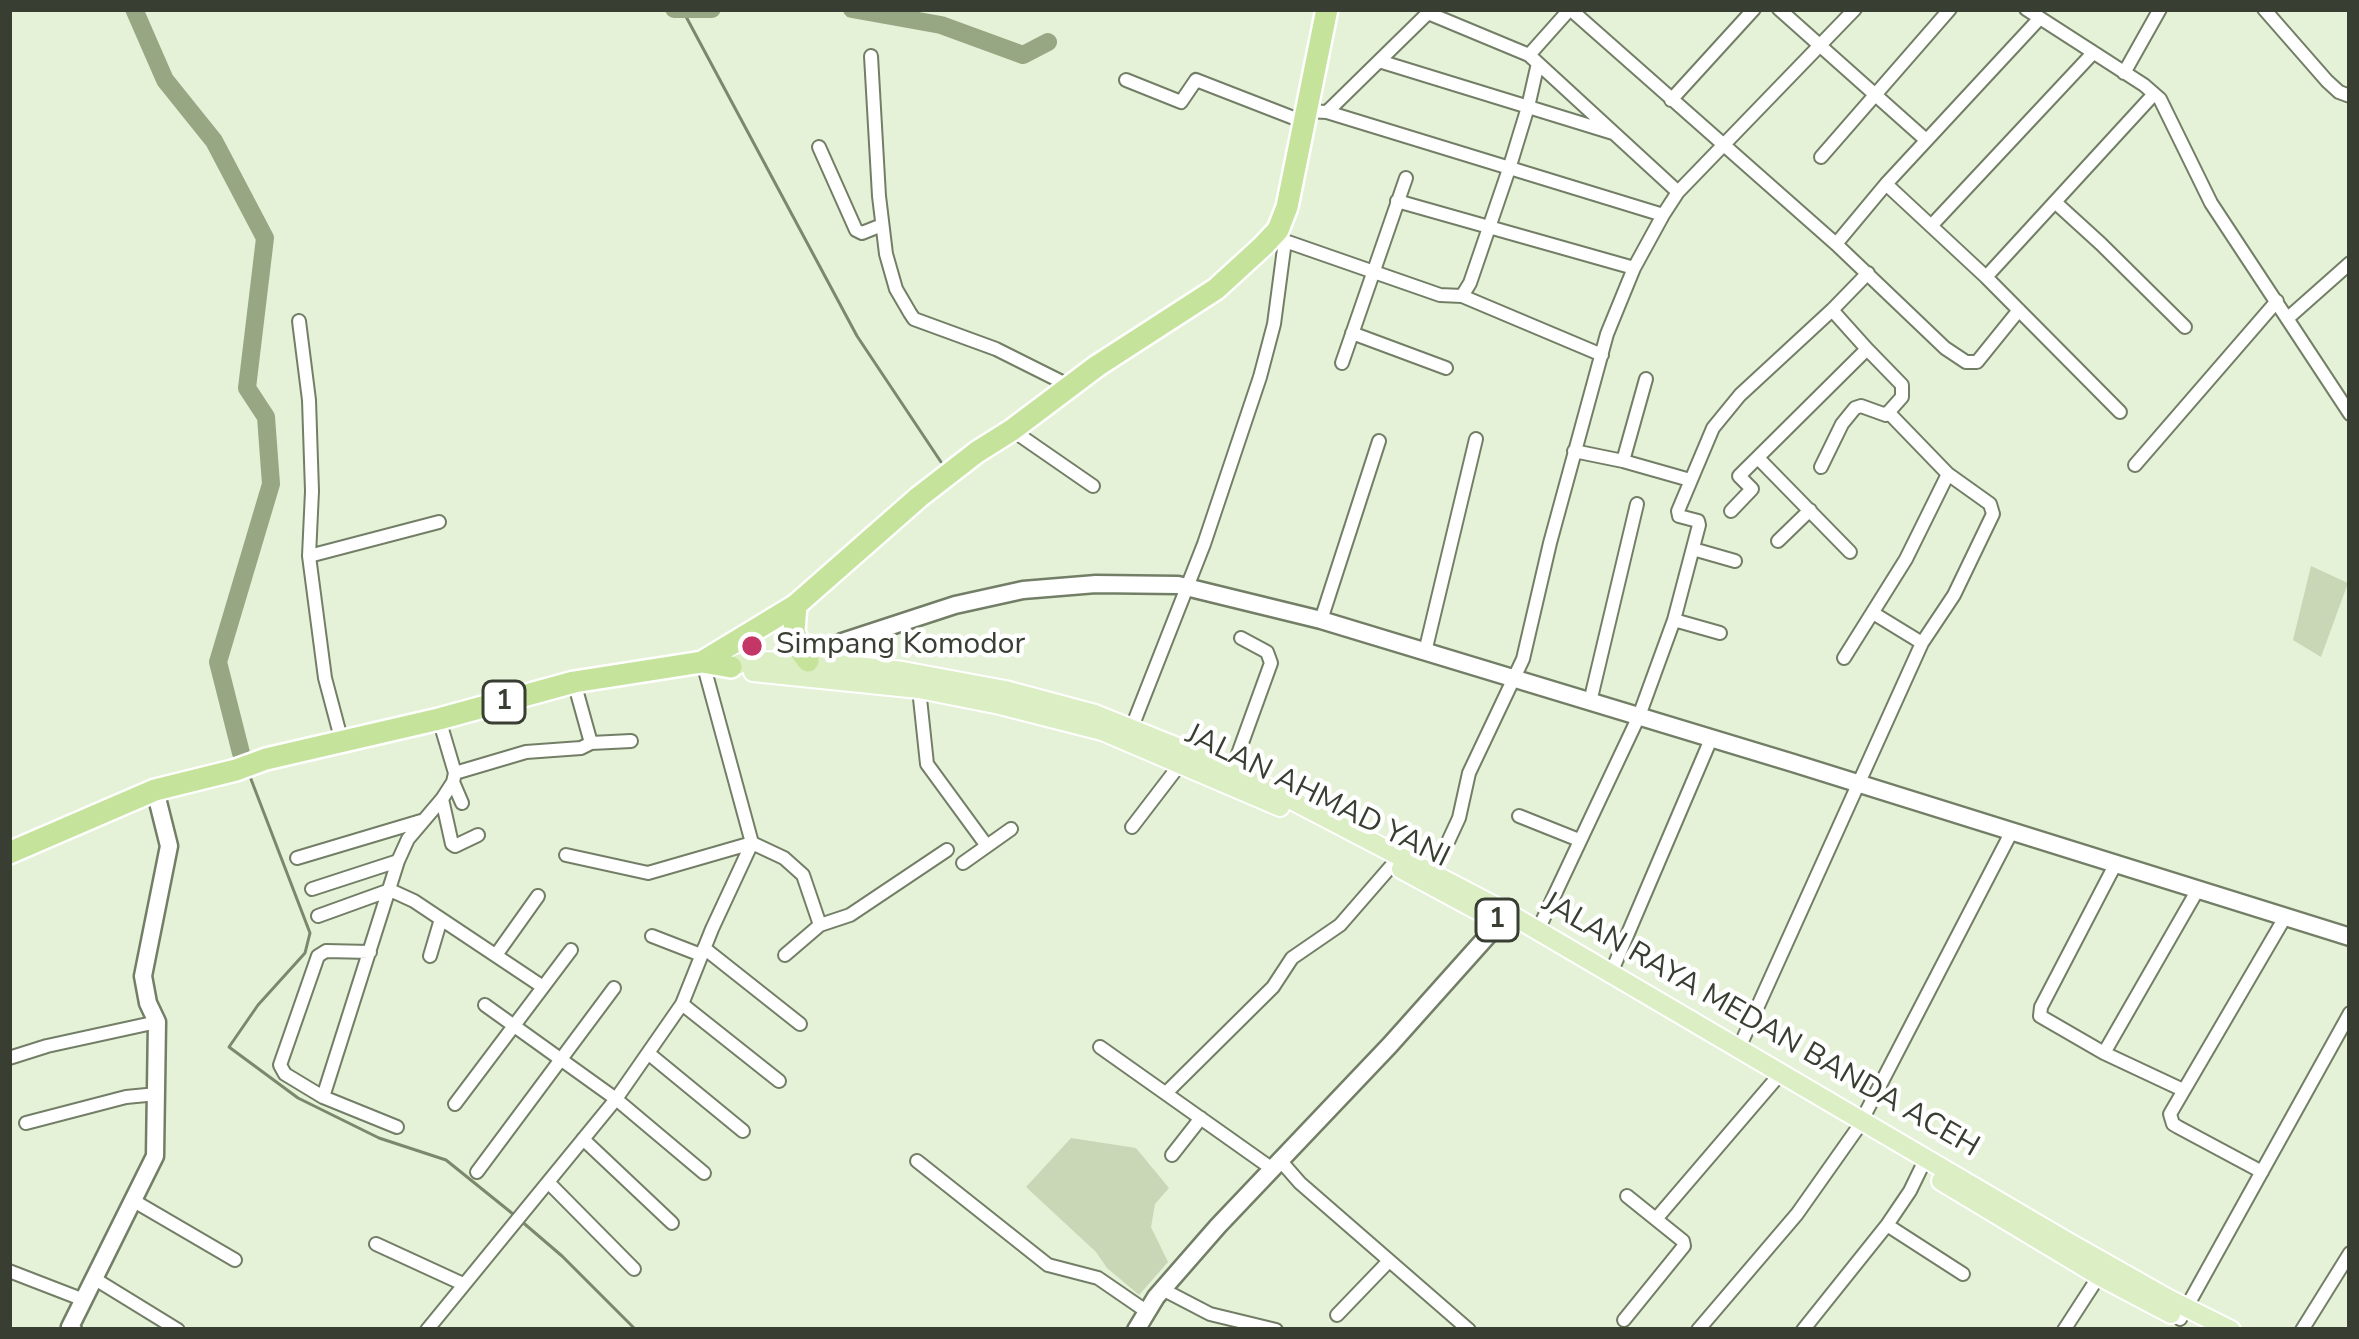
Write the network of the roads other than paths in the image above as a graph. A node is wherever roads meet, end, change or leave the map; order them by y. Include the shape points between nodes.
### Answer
1 (1328, 9) edge
2 (1570, 9) edge
3 (1754, 9) edge
4 (1779, 9) edge
5 (1855, 9) edge
6 (1950, 9) edge
7 (2026, 9) edge
8 (2159, 9) edge
9 (2264, 9) edge
10 (2040, 18) junction
11 (1822, 46) junction
12 (2093, 52) junction
13 (871, 56) dead end
14 (1533, 59) junction
15 (1379, 61) junction
16 (2124, 73) junction
17 (1126, 80) dead end
18 (1877, 94) junction
19 (2154, 94) junction
20 (2350, 96) edge
21 (1672, 100) junction
22 (1528, 107) junction
23 (1312, 115) junction
24 (1616, 134) junction
25 (1926, 140) junction
26 (1724, 146) junction
27 (819, 147) dead end
28 (1821, 157) dead end
29 (1509, 169) junction
30 (1406, 178) dead end
31 (1886, 184) junction
32 (1678, 192) junction
33 (1397, 201) junction
34 (2056, 203) junction
35 (1663, 214) junction
36 (883, 225) junction
37 (1931, 226) junction
38 (1489, 227) junction
39 (1281, 236) junction
40 (1836, 244) junction
41 (2350, 263) edge
42 (1634, 268) junction
43 (1374, 271) junction
44 (1868, 273) junction
45 (1986, 277) junction
46 (1462, 296) junction
47 (2277, 302) junction
48 (1832, 310) junction
49 (2019, 310) junction
50 (2288, 318) junction
51 (299, 322) dead end
52 (2185, 327) dead end
53 (1352, 333) junction
54 (1867, 350) junction
55 (1601, 355) junction
56 (1342, 363) dead end
57 (1446, 368) dead end
58 (1646, 380) dead end
59 (1070, 386) junction
60 (1888, 412) junction
61 (2120, 412) dead end
62 (2350, 414) edge
63 (1012, 430) junction
64 (1476, 439) dead end
65 (1379, 441) dead end
66 (1574, 451) junction
67 (1758, 458) junction
68 (1623, 461) junction
69 (2135, 465) dead end
70 (1821, 467) dead end
71 (1948, 474) junction
72 (1690, 480) junction
73 (1094, 487) dead end
74 (1637, 504) dead end
75 (1810, 510) junction
76 (1731, 511) dead end
77 (439, 522) dead end
78 (1778, 541) dead end
79 (1693, 549) junction
80 (1850, 552) dead end
81 (309, 556) junction
82 (1735, 561) dead end
83 (1186, 587) junction
84 (796, 605) junction
85 (1873, 613) junction
86 (1321, 620) junction
87 (1674, 620) junction
88 (1720, 632) dead end
89 (1241, 638) dead end
90 (1922, 644) junction
91 (1424, 652) junction
92 (1844, 658) dead end
93 (703, 662) junction
94 (808, 662) junction
95 (731, 668) junction
96 (1514, 680) junction
97 (574, 682) junction
98 (920, 689) junction
99 (1590, 702) junction
100 (1639, 716) junction
101 (439, 719) junction
102 (1132, 727) junction
103 (1712, 739) junction
104 (631, 741) dead end
105 (342, 742) junction
106 (591, 743) junction
107 (1181, 763) junction
108 (1230, 776) junction
109 (454, 777) junction
110 (1857, 784) junction
111 (155, 790) junction
112 (442, 800) junction
113 (462, 803) dead end
114 (1519, 816) dead end
115 (421, 820) junction
116 (1132, 827) dead end
117 (1011, 829) dead end
118 (2012, 831) junction
119 (478, 835) dead end
120 (1579, 840) junction
121 (752, 842) junction
122 (987, 846) junction
123 (946, 850) dead end
124 (9, 853) edge
125 (566, 855) dead end
126 (297, 858) dead end
127 (398, 861) junction
128 (963, 863) dead end
129 (1393, 864) junction
130 (2115, 865) junction
131 (1434, 872) junction
132 (312, 889) dead end
133 (390, 890) junction
134 (2197, 891) junction
135 (538, 896) dead end
136 (318, 916) dead end
137 (1504, 918) junction
138 (441, 919) junction
139 (2284, 919) junction
140 (820, 925) junction
141 (1538, 930) junction
142 (652, 936) dead end
143 (2350, 937) edge
144 (571, 950) dead end
145 (703, 951) junction
146 (370, 952) junction
147 (496, 955) junction
148 (430, 956) dead end
149 (785, 956) dead end
150 (1611, 973) junction
151 (543, 986) junction
152 (614, 988) dead end
153 (682, 1004) junction
154 (485, 1005) dead end
155 (2350, 1012) edge
156 (157, 1022) junction
157 (800, 1024) dead end
158 (515, 1026) junction
159 (1100, 1047) dead end
160 (1739, 1048) junction
161 (648, 1053) junction
162 (2104, 1054) junction
163 (9, 1058) edge
164 (561, 1059) junction
165 (1774, 1080) junction
166 (779, 1081) dead end
167 (2183, 1090) junction
168 (158, 1094) junction
169 (1166, 1094) junction
170 (323, 1097) junction
171 (616, 1099) junction
172 (455, 1104) dead end
173 (1201, 1118) junction
174 (26, 1123) dead end
175 (1860, 1125) junction
176 (398, 1127) dead end
177 (743, 1131) dead end
178 (583, 1138) junction
179 (1172, 1155) dead end
180 (917, 1161) dead end
181 (1275, 1163) junction
182 (1924, 1164) junction
183 (477, 1172) dead end
184 (2262, 1172) junction
185 (704, 1173) dead end
186 (548, 1182) junction
187 (1627, 1196) dead end
188 (134, 1201) junction
189 (1656, 1219) junction
190 (672, 1223) dead end
191 (1887, 1225) junction
192 (376, 1244) dead end
193 (2350, 1254) edge
194 (235, 1260) dead end
195 (1388, 1262) junction
196 (634, 1269) dead end
197 (9, 1271) edge
198 (1963, 1274) dead end
199 (2098, 1276) junction
200 (95, 1279) junction
201 (463, 1284) junction
202 (1162, 1289) junction
203 (84, 1300) junction
204 (1146, 1311) junction
205 (2183, 1314) junction
206 (1337, 1315) dead end
207 (1624, 1320) dead end
208 (73, 1330) edge
209 (178, 1330) edge
210 (427, 1330) edge
211 (1136, 1330) edge
212 (1276, 1330) edge
213 (1469, 1330) edge
214 (1699, 1330) edge
215 (1803, 1330) edge
216 (2064, 1330) edge
217 (2203, 1330) edge
218 (2231, 1330) edge
219 (2302, 1330) edge

1 - 23 highway
2 - 14 street
2 - 21 street
3 - 21 street
4 - 11 street
5 - 11 street
6 - 18 street
7 - 10 street
8 - 16 street
9 - 20 street via 2333,88
10 - 12 street
10 - 25 street
11 - 18 street
11 - 26 street
12 - 16 street
12 - 37 street
13 - 36 street
14 - 15 street via 1428,13
14 - 22 street
14 - 24 street
15 - 22 street
15 - 23 street
16 - 19 street
17 - 23 street via 1181,102 1196,80
18 - 25 street
18 - 28 street
19 - 34 street
19 - 47 street
21 - 26 street
22 - 24 street
22 - 29 street
23 - 29 street
23 - 39 highway
24 - 32 street
25 - 31 street
26 - 32 street
26 - 40 street
27 - 36 street via 856,230
29 - 35 street
29 - 38 street
30 - 33 street
31 - 37 street
31 - 40 street
32 - 35 street
33 - 38 street
33 - 43 street
34 - 45 street
34 - 52 street
35 - 42 street
36 - 59 street via 896,289 914,320
37 - 45 street
38 - 42 street
38 - 46 street
39 - 43 street
39 - 59 highway
39 - 83 street via 1274,324 1260,377
40 - 44 street
41 - 50 street
42 - 55 street
43 - 46 street
43 - 53 street
44 - 48 street
44 - 49 street via 1966,362 1977,362
45 - 49 street
46 - 55 street
47 - 50 street
47 - 69 street
48 - 54 street
48 - 72 street via 1724,412
49 - 61 street
50 - 62 street
51 - 81 street via 309,400
53 - 56 street
53 - 57 street
54 - 60 street via 1904,388
54 - 67 street
55 - 66 street
58 - 68 street
59 - 63 highway
60 - 70 street via 1855,408
60 - 71 street
63 - 73 street
63 - 84 highway
64 - 91 street
65 - 86 street
66 - 68 street
66 - 96 street
67 - 75 street
67 - 76 street via 1739,476 1752,489
68 - 72 street
71 - 85 street
71 - 90 street via 1993,514
72 - 79 street via 1678,514 1699,522
74 - 99 street
75 - 78 street
75 - 80 street
77 - 81 street
79 - 82 street
79 - 87 street
81 - 105 street
83 - 86 main road
83 - 94 main road via 1024,590 910,620
83 - 102 street
84 - 93 highway
84 - 94 highway via 794,631
85 - 90 street
85 - 92 street
86 - 91 main road
87 - 88 street
87 - 100 street
89 - 108 street via 1267,652 1271,664
90 - 110 street
91 - 96 main road
93 - 95 highway, JALAN RAYA MEDAN BANDA ACEH / 1
93 - 97 highway, JALAN RAYA MEDAN BANDA ACEH / 1
93 - 121 street
94 - 95 main road, JALAN RAYA MEDAN BANDA ACEH / 1
94 - 102 main road, JALAN RAYA MEDAN BANDA ACEH / 1 via 985,686
95 - 98 main road, JALAN AHMAD YANI / 1
96 - 99 main road
96 - 131 street
97 - 101 highway, JALAN RAYA MEDAN BANDA ACEH / 1
97 - 106 street
98 - 107 main road, JALAN AHMAD YANI / 1 via 1102,731
98 - 122 street via 927,764
99 - 100 main road
100 - 103 main road
100 - 120 street
101 - 105 highway, JALAN RAYA MEDAN BANDA ACEH / 1
101 - 109 street
102 - 108 main road, JALAN RAYA MEDAN BANDA ACEH / 1
103 - 110 main road
103 - 150 street
104 - 106 street
105 - 111 highway, JALAN RAYA MEDAN BANDA ACEH / 1
106 - 109 street via 526,752
107 - 108 main road, JALAN AHMAD YANI / 1
107 - 116 street
108 - 129 main road, JALAN AHMAD YANI / 1
108 - 131 main road, JALAN RAYA MEDAN BANDA ACEH / 1
109 - 112 street
109 - 113 street
110 - 118 main road
110 - 160 street
111 - 124 highway, JALAN RAYA MEDAN BANDA ACEH / 1
111 - 156 main road via 169,846 143,976
112 - 115 street
112 - 119 street via 454,845
114 - 120 street
115 - 126 street
115 - 127 street
117 - 122 street
118 - 130 main road
118 - 175 street
120 - 141 street
121 - 125 street via 648,873
121 - 140 street via 803,875
121 - 145 street
122 - 128 street
123 - 140 street
127 - 132 street
127 - 133 street
129 - 137 main road, JALAN AHMAD YANI / 1
129 - 169 street
130 - 134 main road
130 - 162 street via 2040,1012
131 - 137 main road, JALAN RAYA MEDAN BANDA ACEH / 1
133 - 136 street
133 - 138 street
133 - 146 street
134 - 139 main road
134 - 162 street
135 - 147 street
137 - 141 main road, JALAN RAYA MEDAN BANDA ACEH / 1
137 - 165 main road, JALAN AHMAD YANI / 1
137 - 181 main road
138 - 147 street
138 - 148 street
139 - 143 main road
139 - 167 street
140 - 149 street
141 - 150 main road, JALAN RAYA MEDAN BANDA ACEH / 1
142 - 145 street
144 - 151 street
145 - 153 street
145 - 157 street
146 - 170 street
146 - 170 street via 318,956 280,1065
147 - 151 street
150 - 160 main road, JALAN RAYA MEDAN BANDA ACEH / 1
151 - 158 street
152 - 164 street
153 - 161 street
153 - 166 street
154 - 158 street
155 - 184 street
156 - 163 street
156 - 168 main road
158 - 164 street
158 - 172 street
159 - 169 street
160 - 175 main road, JALAN RAYA MEDAN BANDA ACEH / 1
161 - 171 street
161 - 177 street
162 - 167 street
164 - 171 street
164 - 183 street
165 - 175 main road, JALAN AHMAD YANI / 1
165 - 189 street
167 - 184 street via 2173,1124
168 - 174 street
168 - 188 main road via 154,1162
169 - 173 street
170 - 176 street
171 - 178 street
171 - 185 street
173 - 179 street
173 - 181 street
175 - 182 main road, JALAN AHMAD YANI / 1
175 - 214 street
178 - 186 street
178 - 190 street
180 - 204 street via 1048,1264 1098,1279
181 - 195 street
181 - 202 main road
182 - 191 street
182 - 199 main road, JALAN AHMAD YANI / 1
182 - 205 main road, JALAN RAYA MEDAN BANDA ACEH / 1
184 - 205 street
186 - 196 street
186 - 201 street
187 - 189 street
188 - 194 street
188 - 200 main road
189 - 207 street via 1684,1246
191 - 198 street
191 - 215 street
192 - 201 street
193 - 219 street
195 - 206 street
195 - 213 street
197 - 203 street
199 - 205 main road, JALAN AHMAD YANI / 1
199 - 216 street
200 - 203 main road
200 - 209 street
201 - 210 street
202 - 204 main road
202 - 212 street via 1210,1314
203 - 208 main road
204 - 211 main road
205 - 217 main road, JALAN AHMAD YANI / 1
205 - 218 main road, JALAN RAYA MEDAN BANDA ACEH / 1

